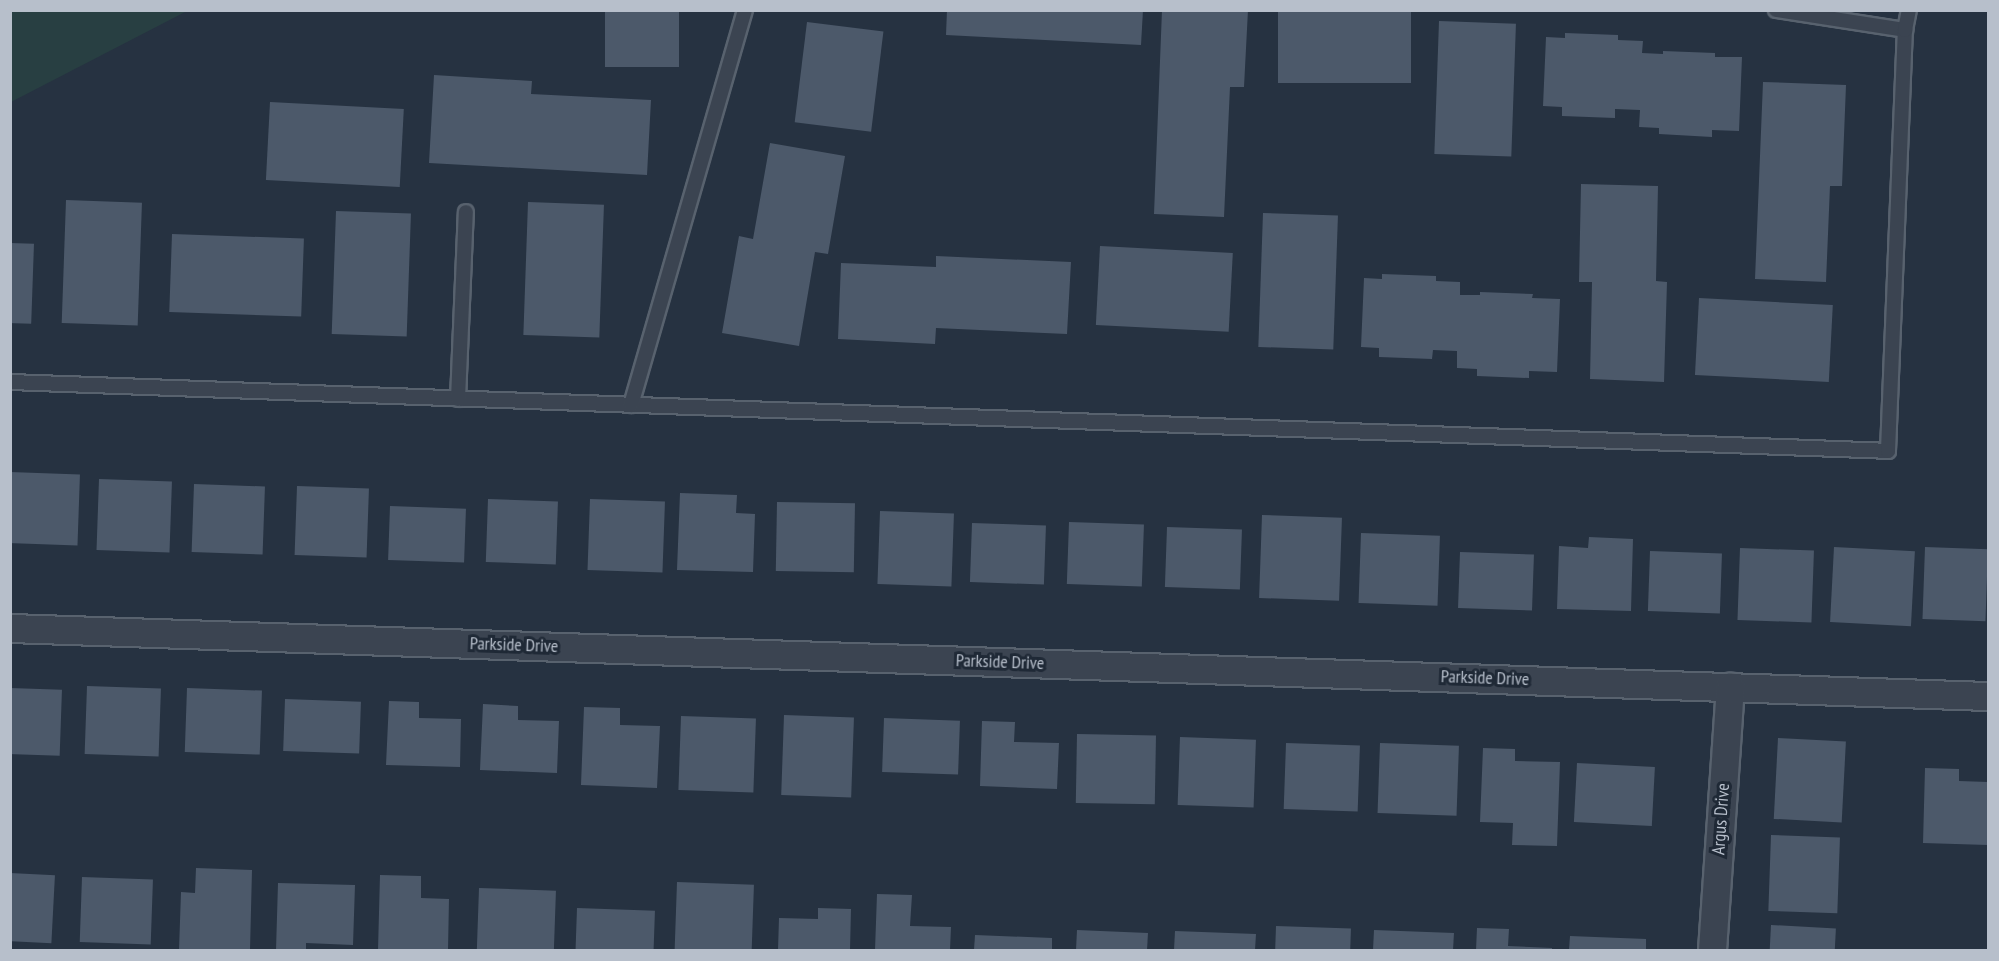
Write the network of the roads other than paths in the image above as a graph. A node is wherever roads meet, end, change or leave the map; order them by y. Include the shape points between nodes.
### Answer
1 (745, 10) edge
2 (1776, 10) edge
3 (1909, 10) edge
4 (1905, 30) junction
5 (466, 212) dead end
6 (10, 382) edge
7 (458, 399) junction
8 (631, 405) junction
9 (10, 628) edge
10 (1730, 687) junction
11 (1989, 696) edge
12 (1712, 951) edge

1 - 8 lane
2 - 4 lane
3 - 4 lane
4 - 8 lane via 1888,451
5 - 7 lane
6 - 7 lane
7 - 8 lane
9 - 10 street, Parkside Drive
10 - 11 street, Parkside Drive
10 - 12 street, Argus Drive

